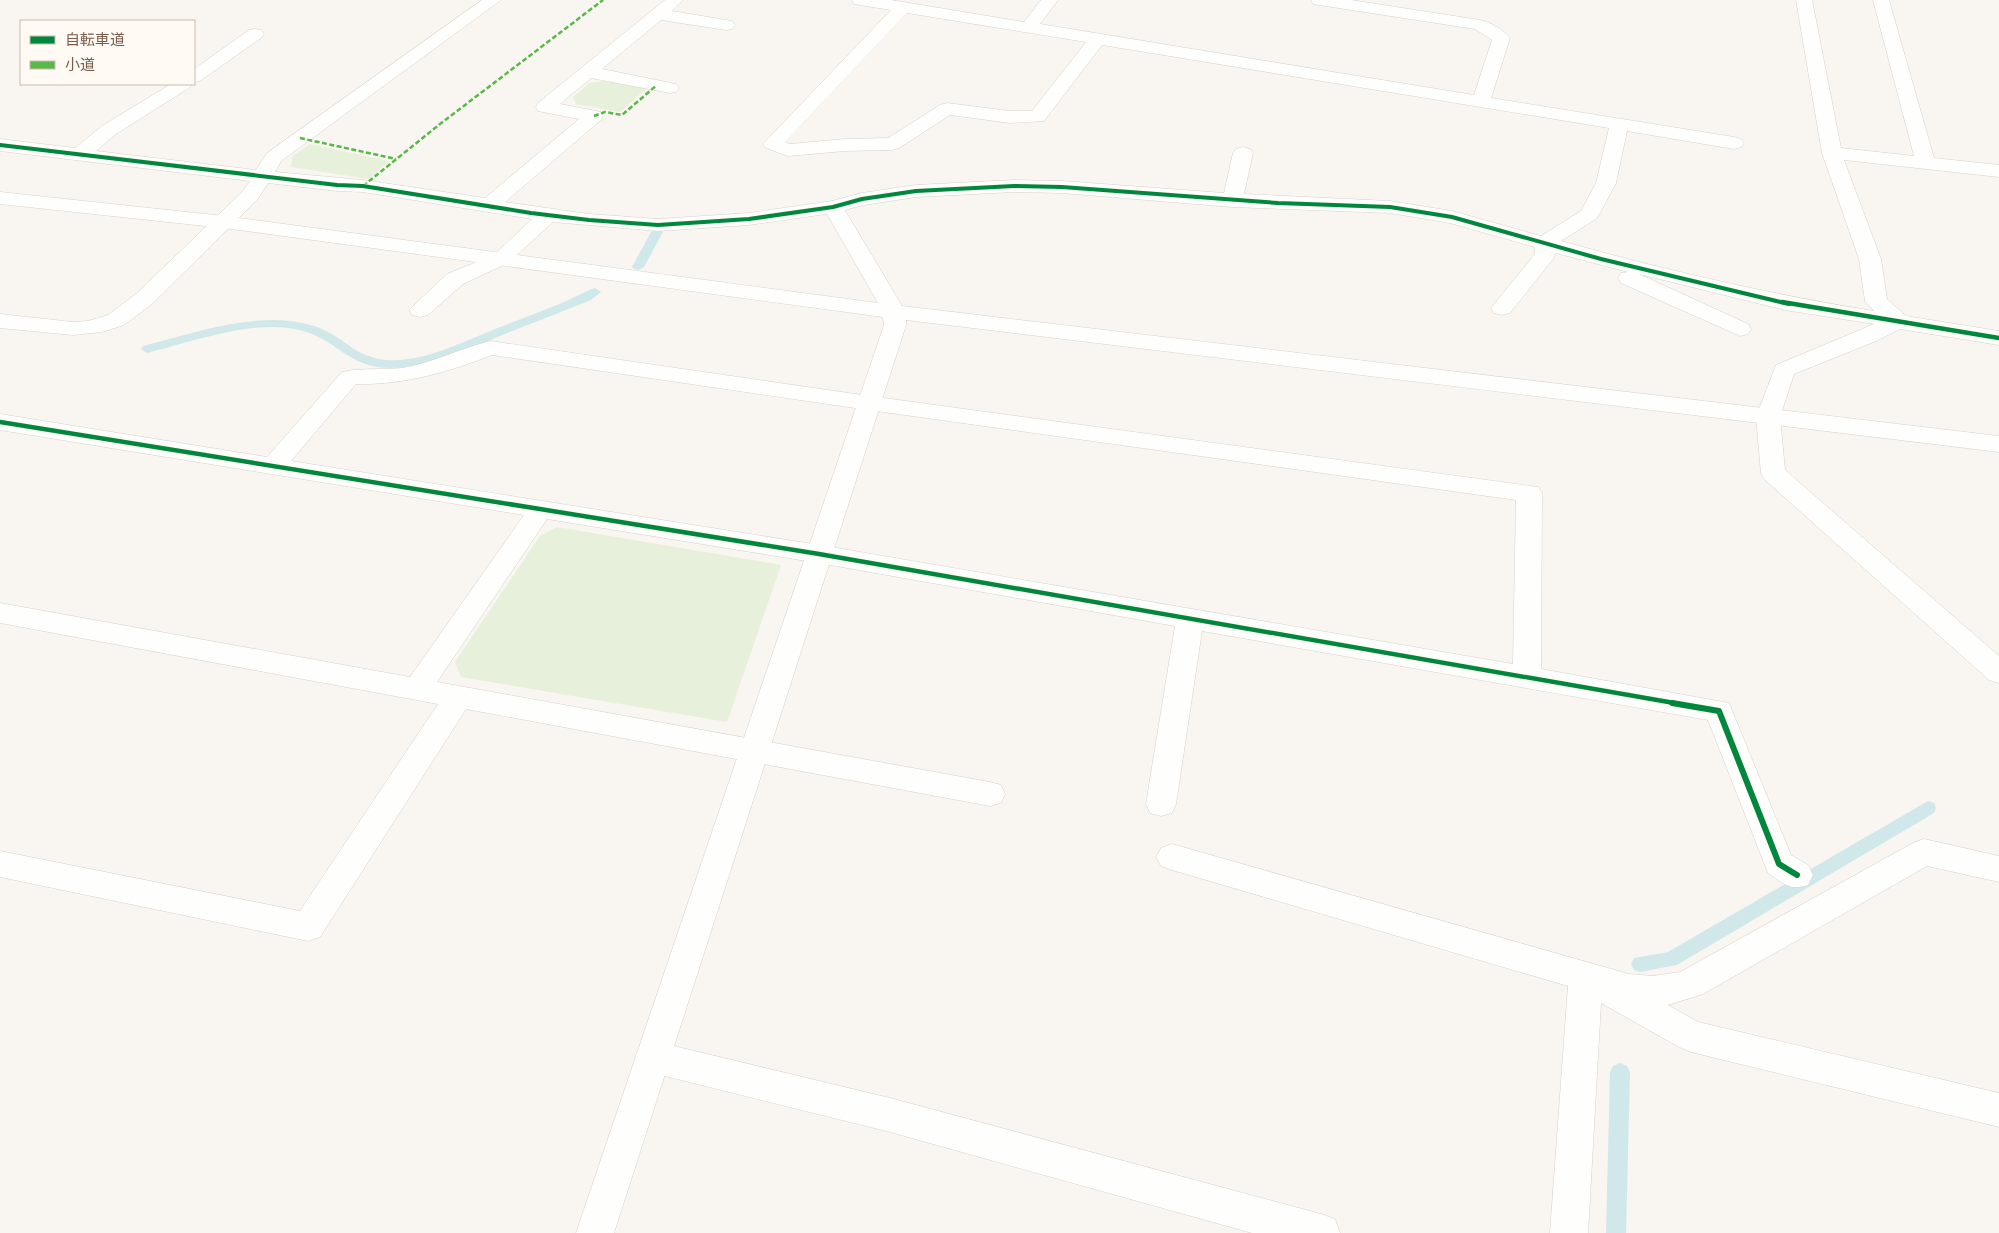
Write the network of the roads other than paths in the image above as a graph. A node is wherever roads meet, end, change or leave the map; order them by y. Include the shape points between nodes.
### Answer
1 (493, 0) edge
2 (675, 0) edge
3 (860, 0) edge
4 (1050, 0) edge
5 (1319, 0) edge
6 (1804, 0) edge
7 (1881, 0) edge
8 (903, 7) junction
9 (658, 14) junction
10 (726, 25) dead end
11 (1028, 28) junction
12 (255, 34) dead end
13 (1098, 39) junction
14 (587, 72) junction
15 (195, 76) edge
16 (181, 85) edge
17 (670, 88) dead end
18 (1481, 102) junction
19 (1619, 125) junction
20 (1734, 144) dead end
21 (0, 145) edge
22 (1243, 153) dead end
23 (1832, 153) junction
24 (80, 154) junction
25 (1926, 163) junction
26 (1999, 171) edge
27 (263, 175) junction
28 (0, 198) edge
29 (1232, 201) junction
30 (489, 205) junction
31 (833, 207) junction
32 (548, 215) junction
33 (224, 222) junction
34 (1545, 242) junction
35 (501, 259) junction
36 (1601, 259) junction
37 (1502, 308) dead end
38 (420, 310) dead end
39 (894, 312) junction
40 (0, 321) edge
41 (1898, 321) junction
42 (1740, 329) dead end
43 (1999, 338) edge
44 (869, 403) junction
45 (1768, 416) junction
46 (0, 422) edge
47 (1999, 444) edge
48 (273, 466) junction
49 (542, 509) junction
50 (819, 554) junction
51 (0, 612) edge
52 (1190, 619) junction
53 (1999, 672) edge
54 (1527, 678) junction
55 (418, 688) junction
56 (460, 696) junction
57 (754, 750) junction
58 (990, 794) dead end
59 (1162, 804) dead end
60 (1172, 857) dead end
61 (0, 864) edge
62 (1999, 869) edge
63 (1797, 875) dead end
64 (1586, 977) junction
65 (653, 1057) junction
66 (1999, 1110) edge
67 (595, 1233) edge
68 (1321, 1233) edge
69 (1569, 1233) edge

1 - 27 street via 274,157
2 - 9 street
3 - 8 street
4 - 11 street
5 - 18 street via 1463,14 1480,24 1501,38
6 - 23 street
7 - 25 street
8 - 11 street
8 - 13 street via 773,144 788,150 892,144 946,109 1036,117
9 - 10 street
9 - 14 street
11 - 13 street
12 - 15 street
13 - 18 street
14 - 17 street
14 - 30 street via 545,107 594,116
16 - 24 street via 109,130
18 - 19 street
19 - 20 street
19 - 34 street via 1606,183 1589,215
21 - 24 street
22 - 29 street
23 - 25 street
23 - 41 street via 1870,259 1876,301
24 - 27 street
25 - 26 street
27 - 30 street
27 - 33 street via 250,196
28 - 33 street
29 - 31 street via 1014,186 916,191
29 - 34 street via 1390,207 1452,217
30 - 32 street
31 - 32 street via 749,219 658,225
31 - 39 street
32 - 35 street
33 - 35 street
33 - 40 street via 144,299 114,320 82,328
34 - 36 street
34 - 37 street via 1546,255
35 - 38 street via 455,279
35 - 39 street
36 - 41 street via 1784,303
36 - 42 street via 1632,279
39 - 44 street via 895,325
39 - 45 street
41 - 43 street
41 - 45 street via 1784,370
44 - 48 street via 490,348 441,367 410,374 350,377
44 - 50 street
44 - 54 street via 1529,493
45 - 47 street
45 - 53 street via 1773,473
46 - 48 street
48 - 49 street
49 - 50 street
49 - 55 street
50 - 52 street
50 - 57 street
51 - 55 street
52 - 54 street
52 - 59 street
54 - 63 street via 1719,711 1779,864
55 - 56 street
56 - 57 street
56 - 61 street via 308,927
57 - 58 street
57 - 65 street
60 - 64 street
62 - 64 street via 1924,852 1683,986 1664,992 1648,992
64 - 66 street via 1691,1036
64 - 69 street
65 - 67 street
65 - 68 street via 890,1115

